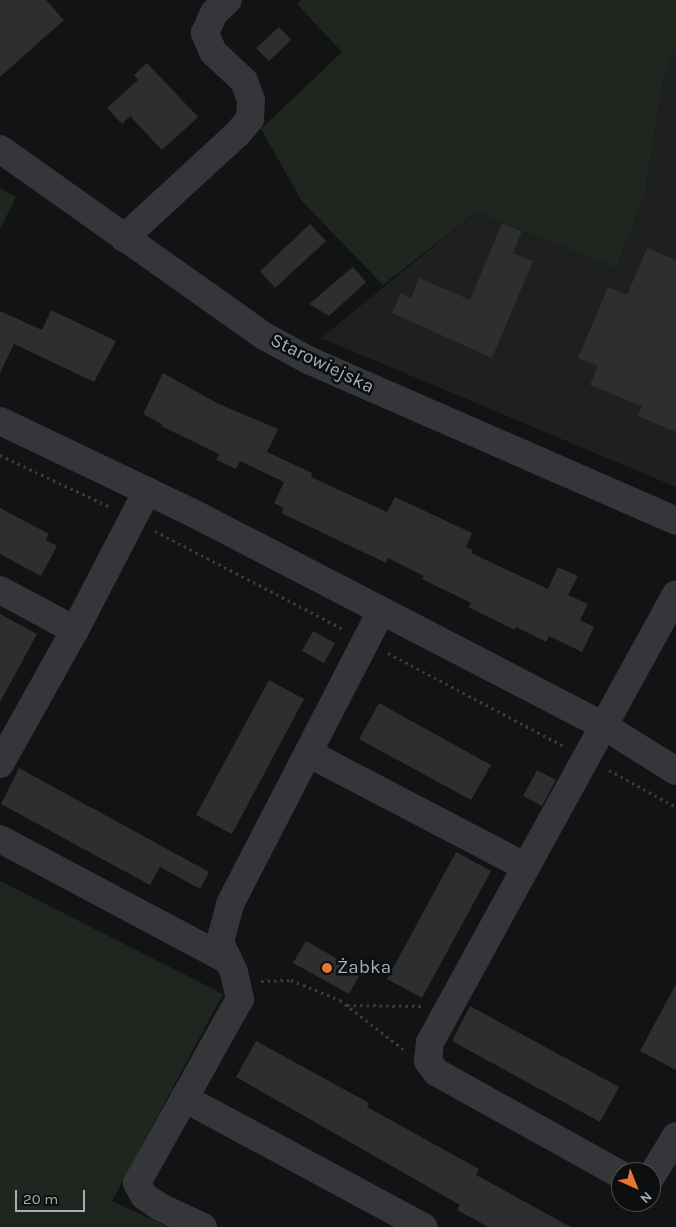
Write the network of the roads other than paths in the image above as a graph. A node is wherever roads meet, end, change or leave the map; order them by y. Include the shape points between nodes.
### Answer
1 (228, 0) edge
2 (0, 149) edge
3 (124, 238) junction
4 (0, 421) edge
5 (147, 491) junction
6 (676, 522) edge
7 (0, 590) edge
8 (676, 594) edge
9 (381, 611) junction
10 (75, 630) junction
11 (604, 726) junction
12 (308, 753) junction
13 (0, 764) edge
14 (676, 771) edge
15 (0, 839) edge
16 (526, 868) junction
17 (232, 971) junction
18 (184, 1098) junction
19 (676, 1136) edge
20 (661, 1162) edge
21 (611, 1169) edge
22 (203, 1227) edge
23 (424, 1227) edge

1 - 3 street via 214,13 205,33 213,52 244,81 251,100 250,119
2 - 3 street, Starowiejska
3 - 6 street, Starowiejska via 266,337 308,360
4 - 5 street
5 - 9 street
5 - 10 street
7 - 10 street
8 - 11 street
9 - 11 street
9 - 12 street
10 - 13 street
11 - 14 street
11 - 16 street
12 - 16 street
12 - 17 street via 230,904 220,942
15 - 17 street
16 - 21 street via 430,1042 428,1061 436,1072
17 - 18 street via 240,999
18 - 22 street via 137,1183 144,1196 160,1207
18 - 23 street
19 - 20 street

